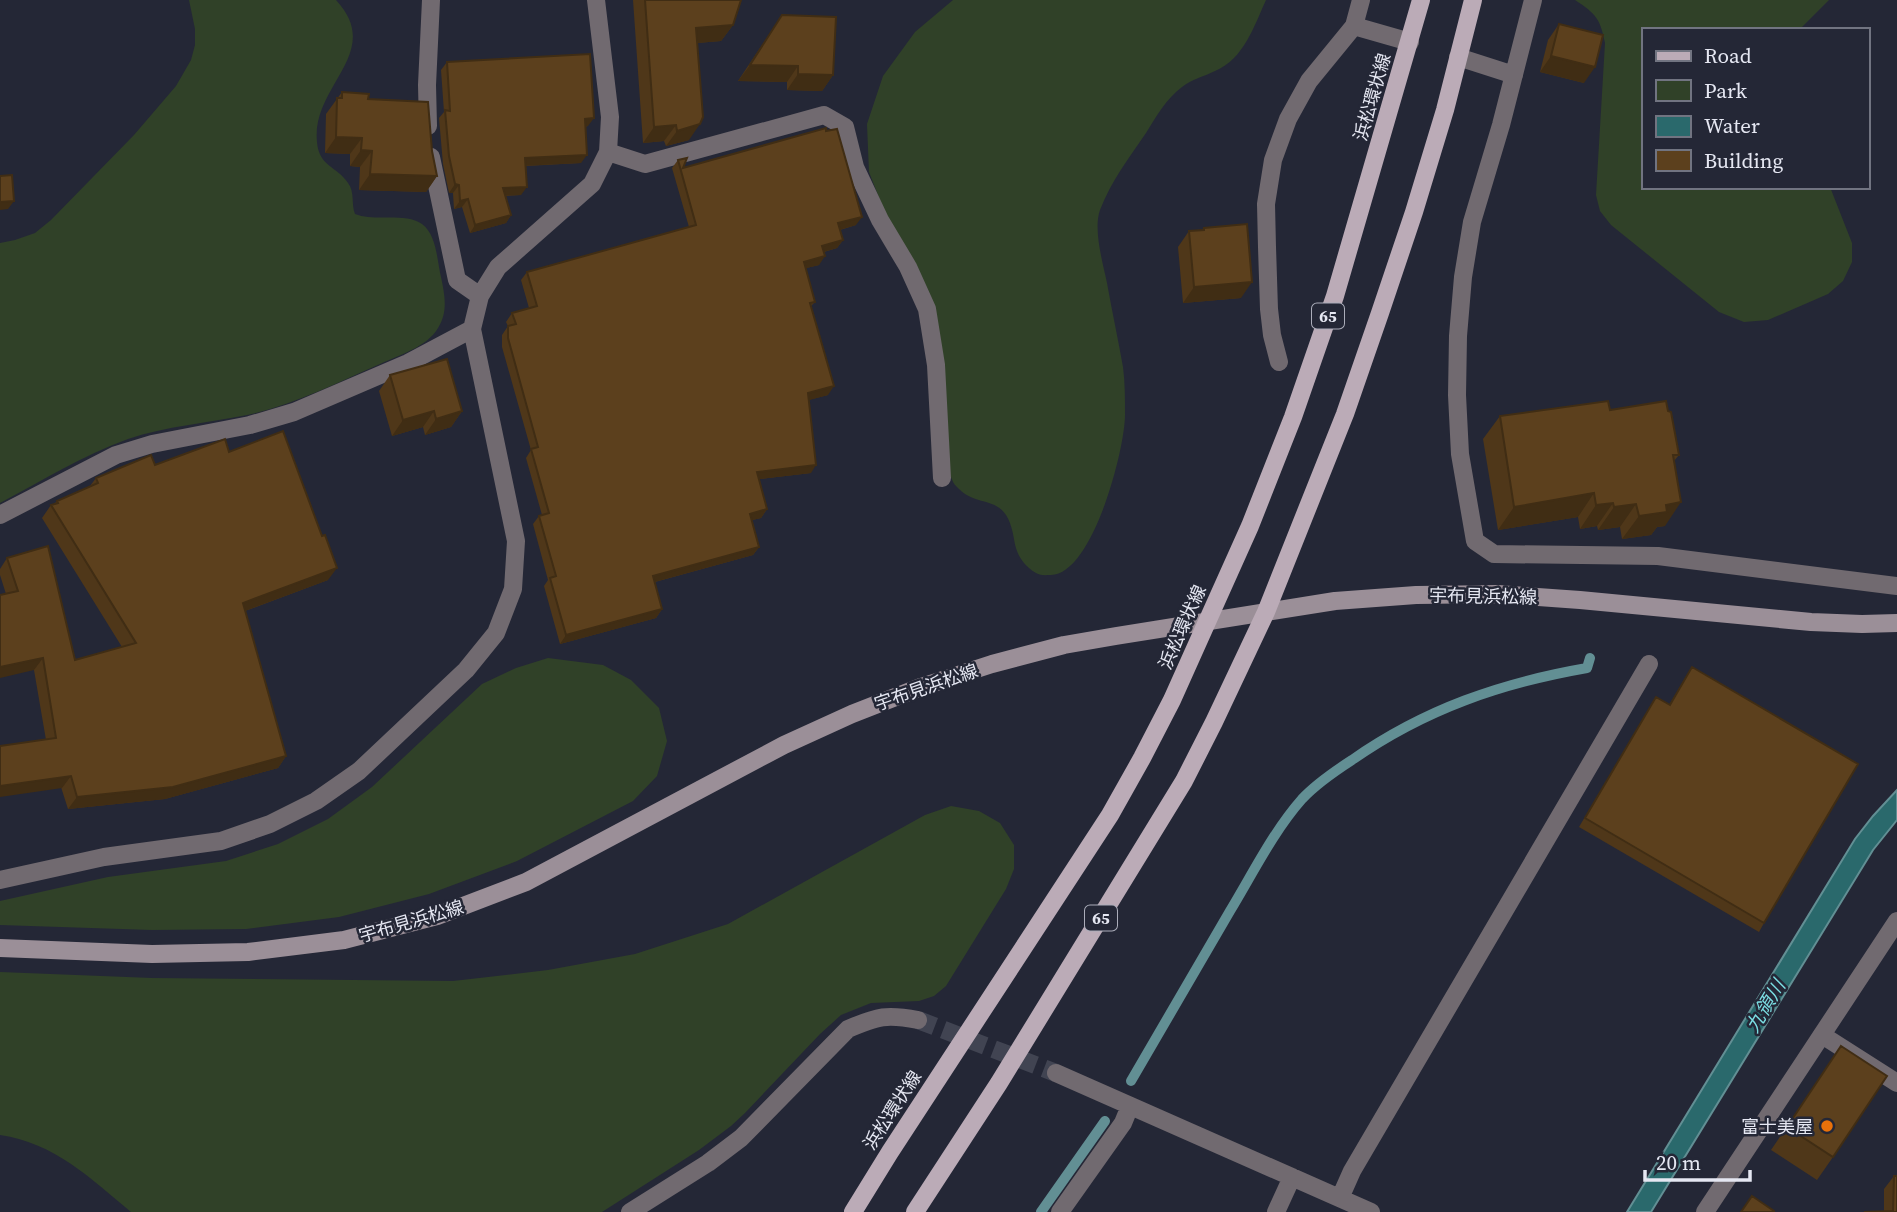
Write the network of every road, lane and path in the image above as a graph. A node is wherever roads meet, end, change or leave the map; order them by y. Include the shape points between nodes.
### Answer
1 (431, 0) edge
2 (596, 0) edge
3 (1361, 0) edge
4 (1421, 0) edge
5 (1473, 0) edge
6 (1532, 0) edge
7 (1354, 26) junction
8 (1410, 42) junction
9 (1458, 57) junction
10 (1514, 75) junction
11 (608, 152) junction
12 (480, 296) junction
13 (472, 329) junction
14 (1279, 362) dead end
15 (942, 478) dead end
16 (0, 515) edge
17 (1897, 586) edge
18 (1266, 612) junction
19 (1207, 622) junction
20 (1897, 623) edge
21 (1649, 664) dead end
22 (0, 880) edge
23 (1897, 921) edge
24 (0, 948) edge
25 (918, 1020) tunnel mouth
26 (1822, 1035) junction
27 (1056, 1073) tunnel mouth
28 (1897, 1083) edge
29 (1130, 1106) junction
30 (1292, 1177) junction
31 (1340, 1198) junction
32 (630, 1212) edge
33 (853, 1212) edge
34 (915, 1212) edge
35 (1060, 1212) edge
36 (1276, 1212) edge
37 (1371, 1212) edge
38 (1705, 1212) edge

1 - 12 street via 427,85 432,166 457,280
2 - 11 street via 610,117
3 - 7 street
4 - 8 main road, 浜松環状線 / 65
5 - 9 main road, 65
6 - 10 street
7 - 8 street
7 - 14 street via 1309,81 1273,160 1266,204 1267,247 1269,309
8 - 19 main road, 浜松環状線 / 65 via 1314,357 1250,526
9 - 10 street
9 - 18 main road, 65 via 1434,148 1380,313
10 - 17 street via 1472,222 1458,336 1460,454 1475,541 1494,554 1658,556
11 - 12 street via 592,184 498,267
11 - 15 street via 645,164 824,116 845,127 855,167 927,309 936,365
12 - 13 street
13 - 16 street via 408,363 294,412 116,455
13 - 22 street via 516,541 513,589 496,633 466,670 359,771 316,801 270,824 221,841 104,857
18 - 19 main road, 宇布見浜松線
18 - 20 main road, 宇布見浜松線 via 1335,601 1498,594 1811,622
18 - 34 main road, 65 via 1184,781
19 - 24 main road, 宇布見浜松線 via 1064,645 909,692 784,745 526,882 437,916 344,940 248,952 152,954
19 - 33 main road, 浜松環状線 / 65 via 1169,706 1110,815
21 - 31 street
23 - 26 street
25 - 32 street via 895,1015 848,1029 741,1138
26 - 28 street
26 - 38 street
27 - 29 street
29 - 30 street
29 - 35 street via 1123,1123
30 - 31 street
30 - 36 street
31 - 37 street

